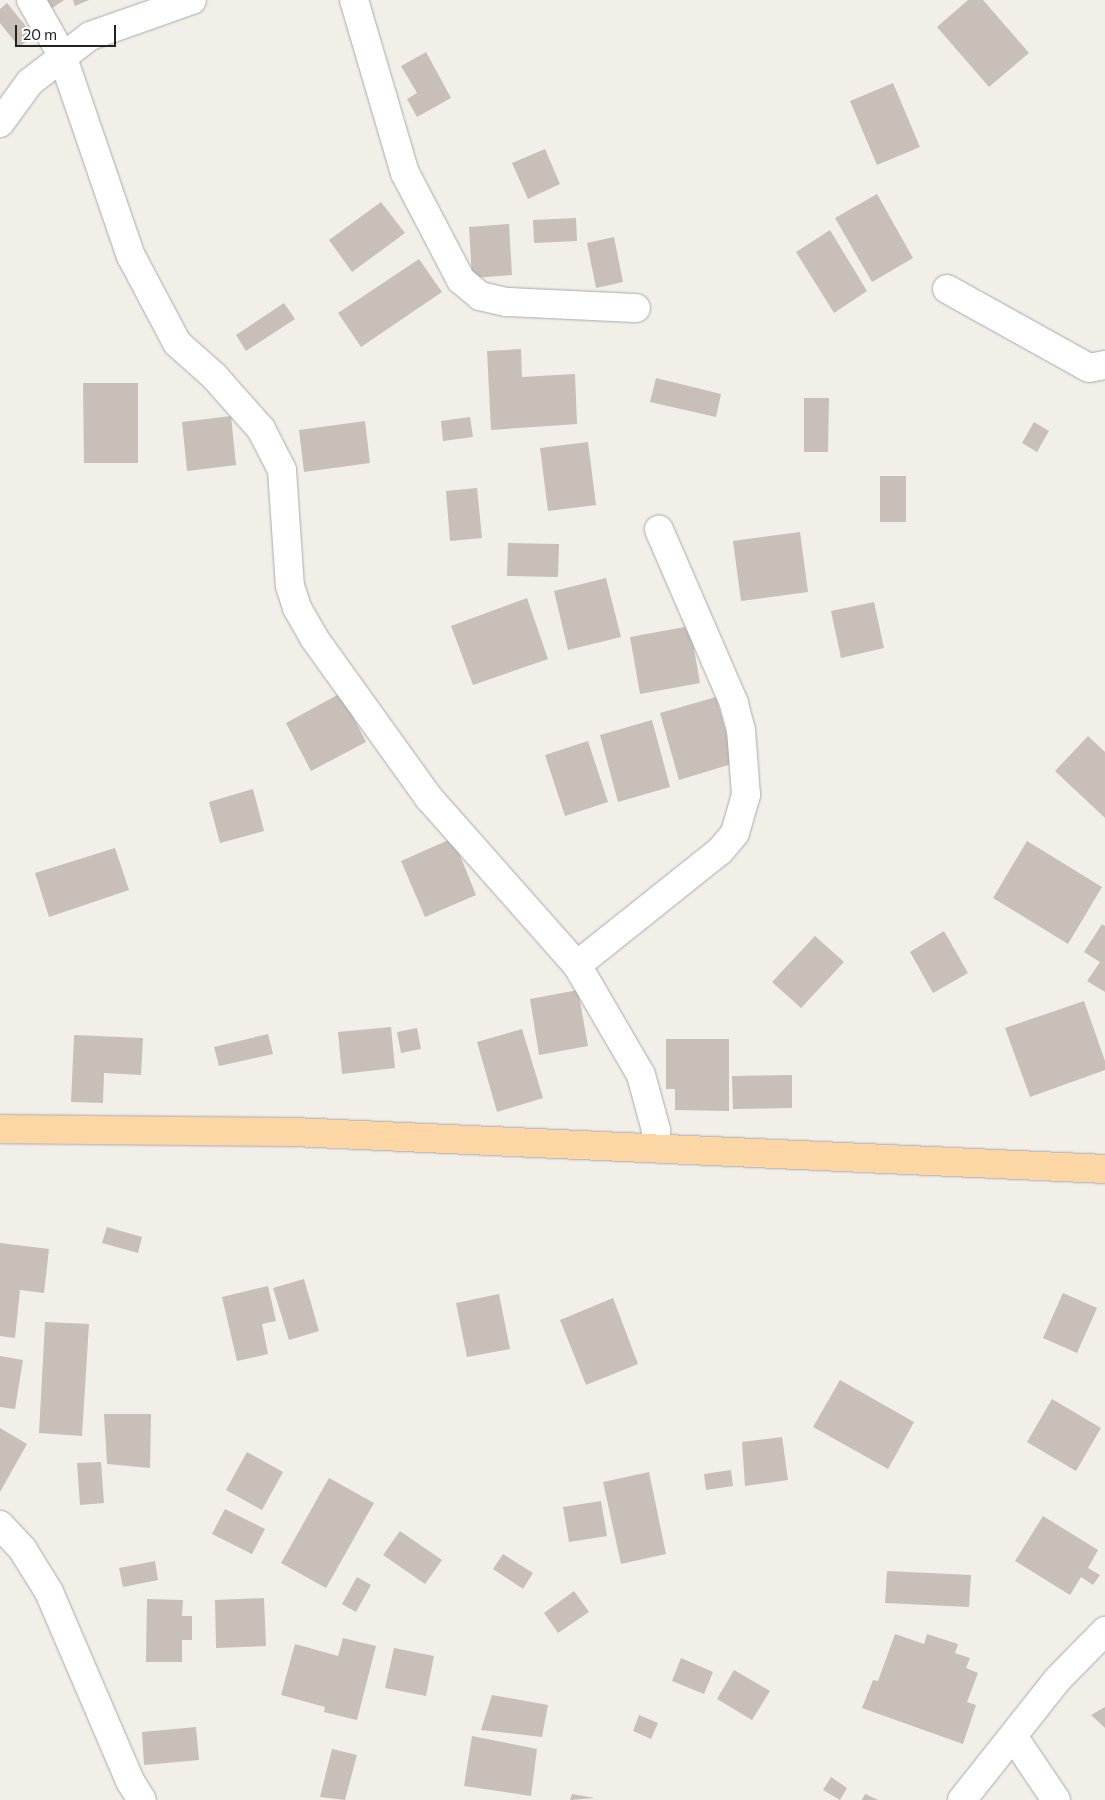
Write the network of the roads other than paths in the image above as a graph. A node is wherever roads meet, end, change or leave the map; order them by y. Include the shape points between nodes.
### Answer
1 (31, 0) edge
2 (192, 0) edge
3 (354, 0) edge
4 (62, 55) junction
5 (0, 123) edge
6 (947, 289) dead end
7 (636, 308) dead end
8 (1105, 365) edge
9 (660, 530) dead end
10 (577, 965) junction
11 (0, 1129) edge
12 (655, 1147) junction
13 (1105, 1169) edge
14 (0, 1525) edge
15 (1105, 1631) edge
16 (1013, 1736) junction
17 (142, 1800) edge
18 (962, 1800) edge
19 (1056, 1800) edge

1 - 4 street
2 - 4 street via 90,36
3 - 7 street via 404,173 461,280 480,296 507,302
4 - 5 street via 30,82
4 - 10 street via 131,256 177,342 214,376 261,429 282,470 290,586 297,608 314,638 429,798
6 - 8 street via 1089,368
9 - 10 street via 734,703 741,730 746,795 736,834 720,851
10 - 12 street via 641,1075 656,1130
11 - 12 main road via 294,1132
12 - 13 main road
14 - 17 street via 23,1550 49,1592 130,1781
15 - 16 street via 1057,1680
16 - 18 street
16 - 19 street

